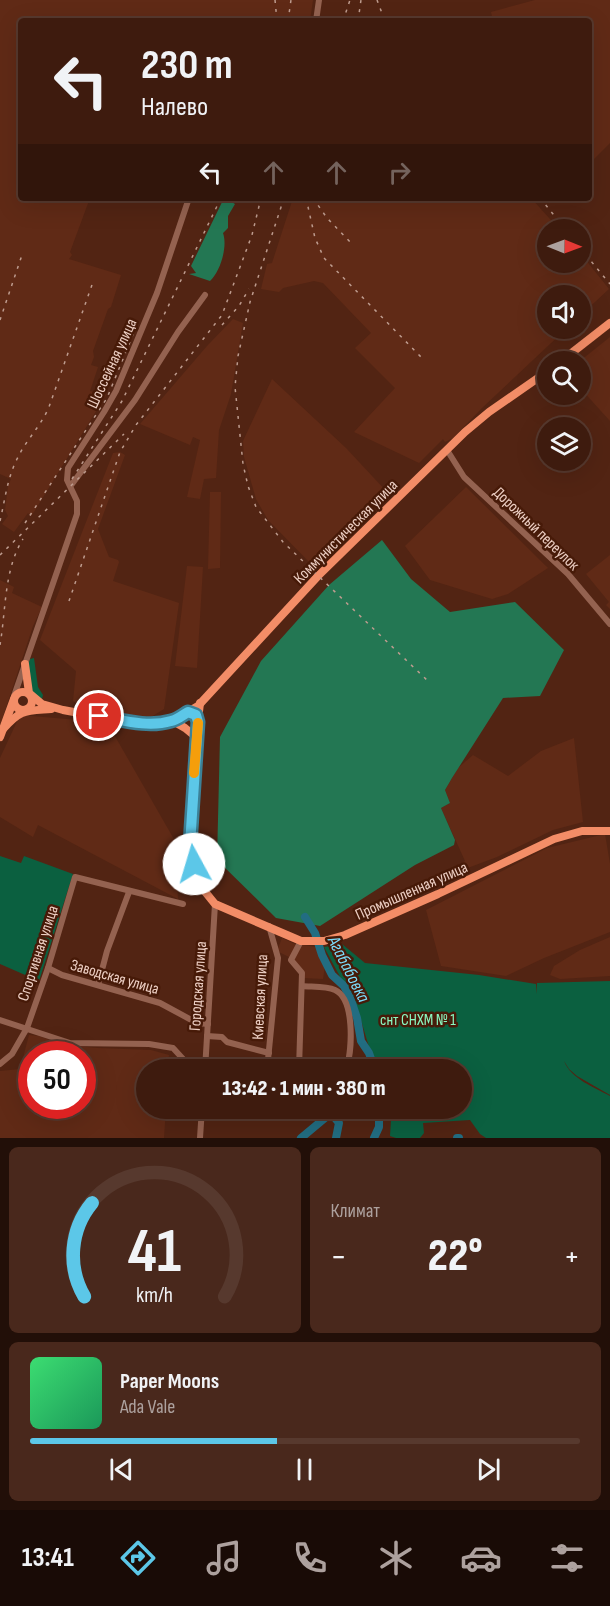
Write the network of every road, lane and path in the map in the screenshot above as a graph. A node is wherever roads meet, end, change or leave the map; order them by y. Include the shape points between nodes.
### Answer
1 (319, 0) edge
2 (316, 18) edge
3 (188, 201) edge
4 (205, 295) dead end
5 (610, 323) edge
6 (574, 351) edge
7 (537, 378) edge
8 (447, 450) junction
9 (72, 484) dead end
10 (610, 624) edge
11 (25, 664) junction
12 (29, 693) junction
13 (15, 696) junction
14 (200, 703) junction
15 (55, 709) junction
16 (25, 711) junction
17 (186, 713) junction
18 (173, 721) junction
19 (198, 722) junction
20 (185, 728) junction
21 (1, 733) edge
22 (196, 737) junction
23 (610, 831) edge
24 (129, 892) junction
25 (183, 904) dead end
26 (215, 904) junction
27 (269, 927) junction
28 (301, 940) junction
29 (278, 958) junction
30 (291, 960) junction
31 (48, 968) junction
32 (98, 985) junction
33 (302, 986) junction
34 (0, 1020) edge
35 (208, 1024) junction
36 (27, 1028) junction
37 (207, 1036) junction
38 (269, 1053) junction
39 (183, 1059) edge
40 (205, 1059) edge
41 (268, 1059) edge
42 (299, 1059) edge
43 (347, 1059) edge
44 (0, 1064) edge
45 (201, 1119) edge
46 (200, 1138) edge

1 - 2 street
3 - 11 street, Шоссейная улица via 157,292 116,391 68,468 67,480 77,501 77,514
4 - 9 street via 135,400
5 - 6 main road
7 - 8 main road, Коммунистическая улица via 489,412
8 - 10 street, Дорожный переулок via 464,477 568,574
8 - 14 main road, Коммунистическая улица via 318,576
11 - 12 main road
11 - 13 street, Шоссейная улица
12 - 13 main road
12 - 15 main road via 37,702
12 - 16 main road via 32,704
13 - 16 main road via 16,708
13 - 21 main road, Шоссейная улица
14 - 17 main road, Коммунистическая улица
14 - 19 main road
15 - 16 main road
15 - 18 main road via 133,723
16 - 21 main road via 16,715
17 - 18 main road, Коммунистическая улица
17 - 19 main road via 194,713
17 - 20 main road via 182,720
18 - 20 main road
19 - 20 main road
19 - 22 main road
20 - 22 main road
22 - 26 main road, Промышленная улица via 190,845 198,883
23 - 28 main road, Промышленная улица via 582,831 554,839 358,930 324,941
24 - 25 street
24 - 31 street, Спортивная улица via 75,878
24 - 32 street
26 - 27 main road, Промышленная улица
26 - 35 street, Городская улица
27 - 28 main road, Промышленная улица
27 - 29 street, Киевская улица
28 - 30 street
29 - 30 street
29 - 38 street, Киевская улица
30 - 33 street via 302,973
31 - 32 street, Заводская улица
31 - 36 street, Спортивная улица
32 - 35 street, Заводская улица via 160,1003 197,1023
33 - 42 street
33 - 43 street via 342,994 349,1007
34 - 36 street
35 - 37 street, Городская улица
36 - 39 street via 70,1043 173,1048
36 - 44 street, Спортивная улица via 12,1054
37 - 38 street via 222,1037 227,1042
37 - 40 street, Городская улица
38 - 41 street, Киевская улица
45 - 46 street

